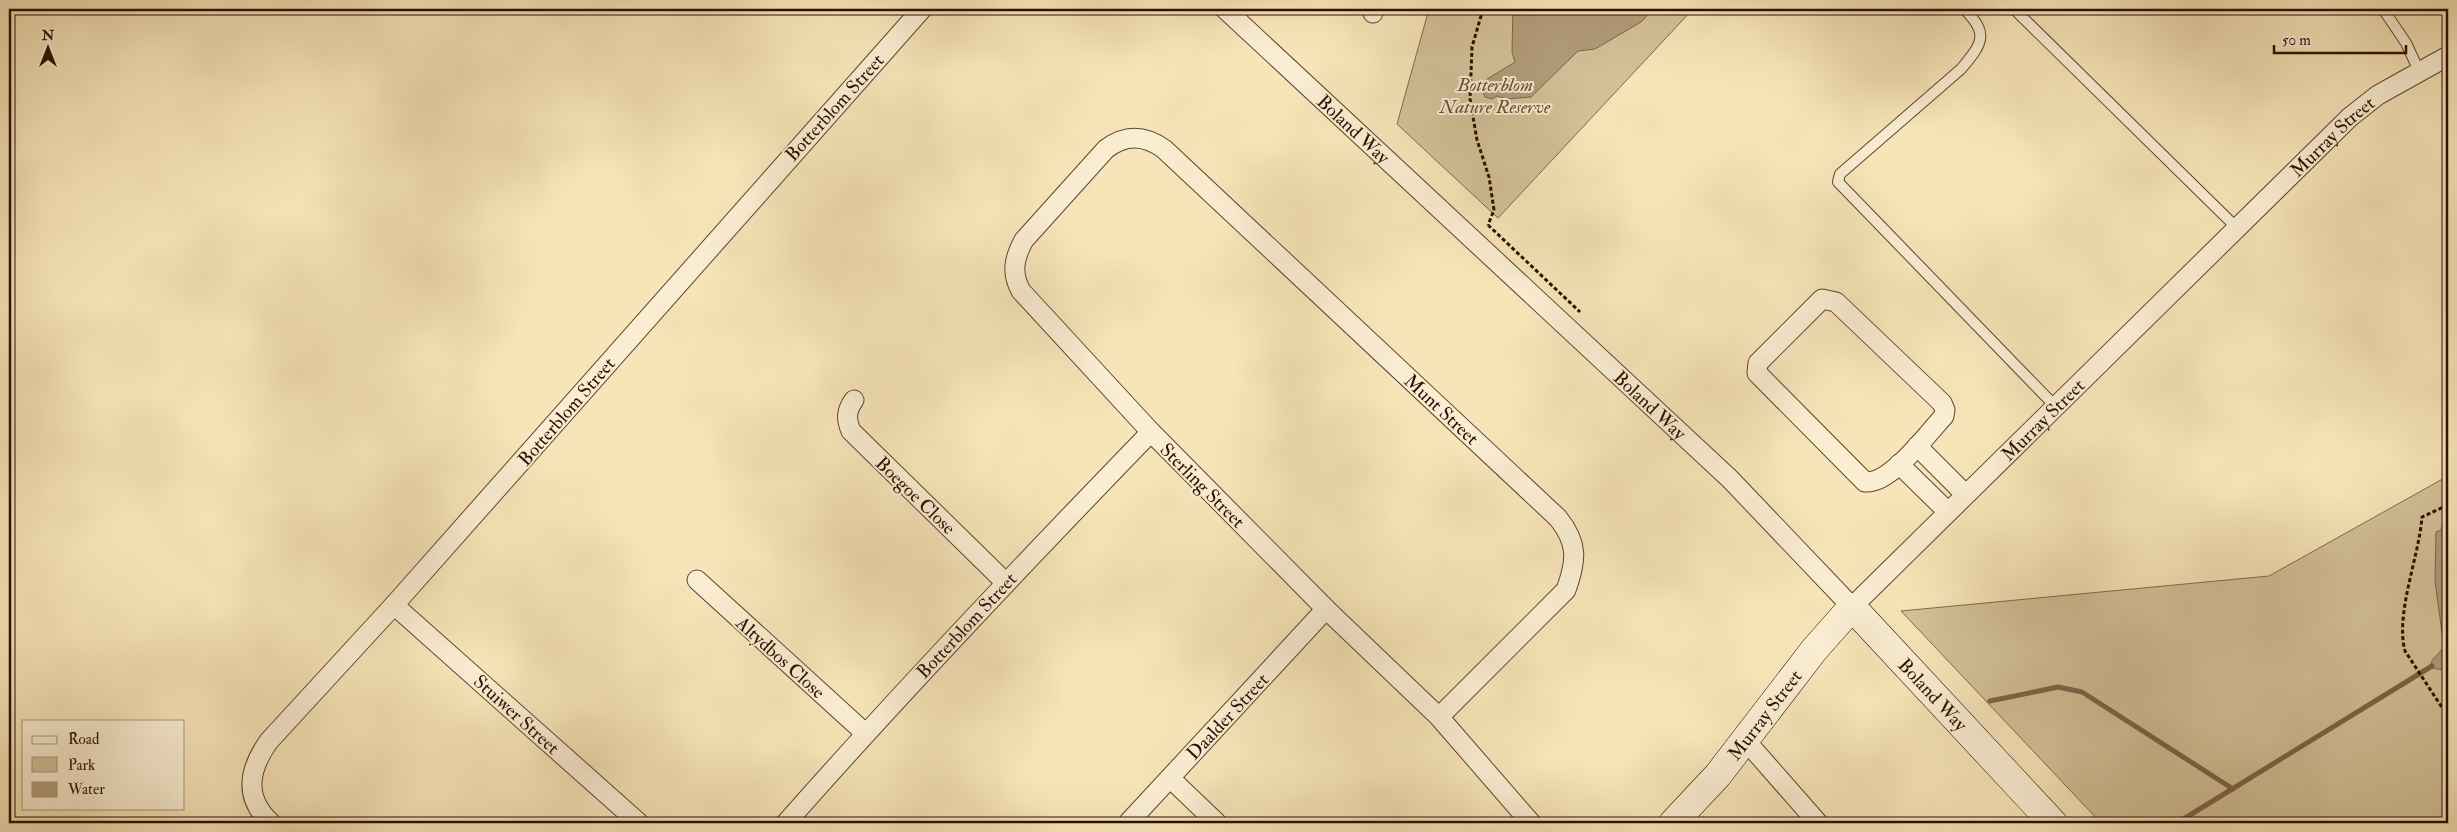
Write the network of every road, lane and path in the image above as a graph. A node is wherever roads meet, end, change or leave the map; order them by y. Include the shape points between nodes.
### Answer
1 (922, 9) edge
2 (1225, 9) edge
3 (1483, 9) edge
4 (1964, 9) edge
5 (2014, 9) edge
6 (2383, 9) edge
7 (2448, 56) edge
8 (2419, 71) junction
9 (1130, 137) joint
10 (1488, 224) junction
11 (2237, 228) junction
12 (1476, 242) junction
13 (1581, 314) dead end
14 (854, 400) dead end
15 (2055, 406) junction
16 (1151, 432) junction
17 (1917, 446) junction
18 (1899, 464) junction
19 (1965, 494) junction
20 (2448, 505) edge
21 (1948, 512) junction
22 (697, 580) dead end
23 (1005, 582) junction
24 (394, 605) junction
25 (1852, 607) junction
26 (1326, 610) junction
27 (1439, 717) junction
28 (2448, 721) edge
29 (865, 733) junction
30 (1746, 741) junction
31 (1170, 778) junction
32 (271, 823) edge
33 (640, 823) edge
34 (786, 823) edge
35 (1128, 823) edge
36 (1217, 823) edge
37 (1531, 823) edge
38 (1673, 823) edge
39 (1818, 823) edge
40 (2053, 823) edge

1 - 24 street, Botterblom Street
2 - 12 street, Boland Way
3 - 10 path via 1472,47 1470,99 1494,210
4 - 15 lane via 1977,22 1982,35 1972,56 1840,174 1838,182
5 - 11 lane
6 - 8 lane via 2406,43
7 - 8 street, Murray Street
8 - 11 street, Murray Street via 2378,95 2350,117
9 - 16 street, Sterling Street via 1106,149 1024,240 1013,272 1021,291 1032,305
9 - 27 street, Munt Street via 1146,139 1164,149 1568,530 1575,554 1566,590
10 - 12 path
10 - 13 path
11 - 15 street, Murray Street
12 - 25 street, Boland Way via 1730,479
14 - 23 street, Boegoe Close via 847,414 851,431
15 - 19 street, Murray Street
16 - 23 street, Botterblom Street
16 - 26 street, Sterling Street
17 - 18 street
17 - 18 street via 1944,416 1942,403 1836,302 1822,299 1758,362 1757,373 1865,482 1878,481
17 - 19 street
18 - 21 street
19 - 21 street, Murray Street
20 - 28 path via 2422,517 2404,613 2403,641 2405,652
21 - 25 street, Murray Street
22 - 29 street, Altydbos Close
23 - 29 street, Botterblom Street
24 - 32 street, Botterblom Street via 257,758 253,795
24 - 33 street, Stuiwer Street
25 - 30 street, Murray Street via 1814,650
25 - 40 street, Boland Way
26 - 27 street, Sterling Street
26 - 31 street, Daalder Street
27 - 37 street, Sterling Street
29 - 34 street, Botterblom Street
30 - 38 street, Murray Street
30 - 39 street
31 - 35 street, Daalder Street
31 - 36 street

